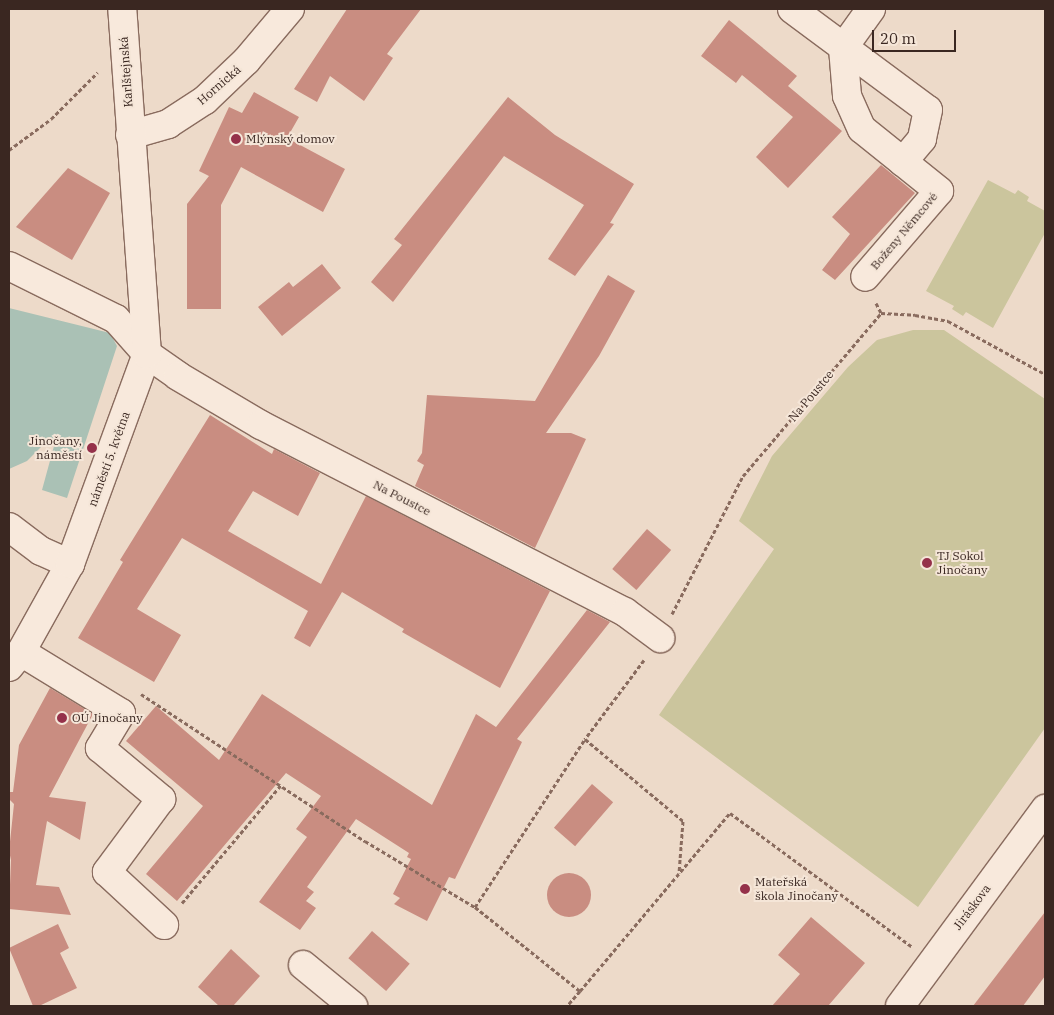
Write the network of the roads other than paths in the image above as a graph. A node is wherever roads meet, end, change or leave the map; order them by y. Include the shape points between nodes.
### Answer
1 (122, 9) edge
2 (290, 9) edge
3 (792, 9) edge
4 (871, 9) edge
5 (843, 48) junction
6 (130, 135) junction
7 (903, 162) junction
8 (9, 266) edge
9 (865, 277) dead end
10 (147, 354) junction
11 (9, 527) edge
12 (70, 564) junction
13 (660, 638) road end
14 (15, 659) edge
15 (1045, 809) edge
16 (164, 925) road end
17 (303, 965) dead end
18 (353, 1006) edge
19 (900, 1006) edge

1 - 6 street, Karlštejnská
2 - 6 street, Hornická via 246,61 205,100 168,124
3 - 5 street
4 - 5 street
5 - 7 street, Boženy Němcové via 847,96 862,129
5 - 7 street via 928,110 922,139
6 - 10 street, náměstí 5. května
7 - 9 street, Boženy Němcové via 939,191
8 - 10 street via 116,319
10 - 12 street, náměstí 5. května
10 - 13 street, Na Poustce via 261,425 626,612
11 - 12 street via 41,551
12 - 14 street, náměstí 5. května
14 - 16 street via 121,713 100,748 161,799 107,872
15 - 19 street, Jiráskova
17 - 18 street

